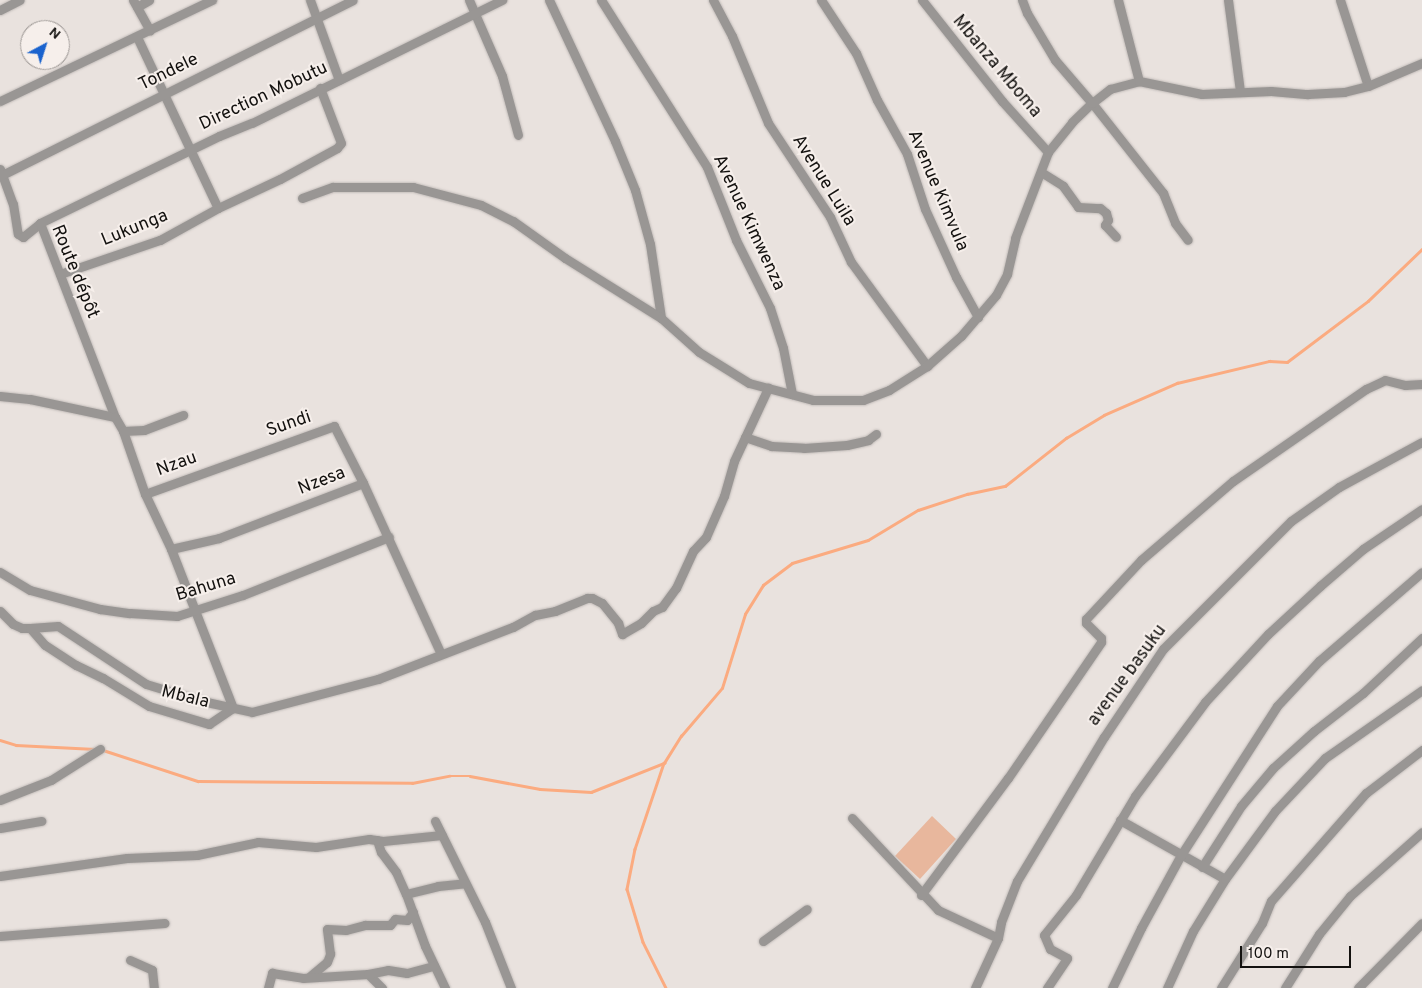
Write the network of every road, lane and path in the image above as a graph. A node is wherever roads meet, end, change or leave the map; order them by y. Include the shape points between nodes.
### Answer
1 (20, 0) edge
2 (149, 0) edge
3 (212, 0) edge
4 (310, 0) edge
5 (353, 0) edge
6 (469, 0) edge
7 (502, 0) edge
8 (549, 0) edge
9 (601, 0) edge
10 (713, 0) edge
11 (821, 0) edge
12 (922, 0) edge
13 (1022, 0) edge
14 (1118, 0) edge
15 (1228, 0) edge
16 (1341, 0) edge
17 (135, 3) edge
18 (0, 10) edge
19 (475, 14) junction
20 (317, 19) junction
21 (150, 31) junction
22 (137, 37) junction
23 (1422, 63) edge
24 (339, 80) junction
25 (1138, 81) junction
26 (1368, 86) junction
27 (320, 88) junction
28 (1240, 91) junction
29 (164, 93) junction
30 (0, 101) edge
31 (1092, 102) junction
32 (518, 135) dead end
33 (191, 150) junction
34 (1048, 152) junction
35 (1040, 172) junction
36 (1, 173) edge
37 (302, 198) dead end
38 (218, 208) junction
39 (40, 223) junction
40 (1116, 237) dead end
41 (1188, 240) dead end
42 (60, 274) junction
43 (978, 317) junction
44 (661, 318) junction
45 (927, 366) junction
46 (1422, 384) edge
47 (768, 388) junction
48 (792, 394) junction
49 (0, 396) edge
50 (183, 416) dead end
51 (116, 417) junction
52 (123, 431) junction
53 (876, 434) dead end
54 (745, 437) junction
55 (1422, 442) edge
56 (254, 454) joint
57 (363, 483) junction
58 (145, 494) junction
59 (1422, 509) edge
60 (389, 537) junction
61 (171, 549) junction
62 (0, 572) edge
63 (1422, 572) edge
64 (193, 610) junction
65 (0, 611) edge
66 (30, 628) junction
67 (1422, 638) edge
68 (441, 654) junction
69 (1422, 690) edge
70 (233, 708) junction
71 (100, 749) dead end
72 (1422, 750) edge
73 (0, 800) edge
74 (852, 818) dead end
75 (1120, 820) junction
76 (41, 821) dead end
77 (435, 821) dead end
78 (0, 828) edge
79 (1422, 832) edge
80 (442, 834) junction
81 (377, 840) junction
82 (1181, 855) junction
83 (1202, 867) junction
84 (0, 876) edge
85 (1225, 879) junction
86 (465, 883) junction
87 (406, 894) junction
88 (921, 895) junction
89 (807, 908) dead end
90 (413, 912) junction
91 (164, 923) dead end
92 (1422, 924) edge
93 (0, 936) edge
94 (998, 938) junction
95 (762, 942) dead end
96 (130, 960) dead end
97 (434, 966) junction
98 (368, 974) junction
99 (308, 977) junction
100 (154, 988) edge
101 (268, 988) edge
102 (382, 988) edge
103 (445, 988) edge
104 (511, 988) edge
105 (975, 988) edge
106 (1047, 988) edge
107 (1112, 988) edge
108 (1168, 988) edge
109 (1222, 988) edge
110 (1285, 988) edge
111 (1358, 988) edge

1 - 18 street
2 - 17 street
3 - 21 street
4 - 20 street
5 - 20 street, Tondele
6 - 19 street
7 - 19 street, Direction Mobutu
8 - 44 street via 635,190 650,244
9 - 48 street, Avenue Kimwenza via 707,167 736,240 770,308 784,348
10 - 45 street, Avenue Luila via 732,36 768,123 830,218 851,262
11 - 43 street, Avenue Kimvula via 856,53 907,154 925,209
12 - 34 street, Mbanza Mboma via 972,65
13 - 31 street via 1055,60
14 - 25 street
15 - 28 street
16 - 26 street
17 - 21 street
19 - 24 street, Direction Mobutu
19 - 32 street via 502,76
20 - 24 street
20 - 29 street, Tondele
21 - 22 street
22 - 29 street
22 - 30 street
23 - 26 street
24 - 27 street, Direction Mobutu
25 - 28 street via 1202,94
25 - 31 street via 1115,87
26 - 28 street via 1313,94
27 - 33 street, Direction Mobutu
27 - 38 street, Lukunga via 341,143 338,148
29 - 33 street
29 - 36 street, Tondele
31 - 34 street
31 - 41 street via 1163,193 1175,223
33 - 38 street
33 - 39 street, Direction Mobutu
34 - 35 street
35 - 40 street via 1063,186 1078,207 1100,208 1106,213 1108,220 1105,225
35 - 43 street via 1015,238 1007,274 996,295
36 - 39 street, Route dépôt via 13,204 18,234 23,237
37 - 44 street via 332,186 413,187 481,205 513,221
38 - 42 street, Lukunga via 160,240
39 - 42 street, Route dépôt
42 - 51 street, Route dépôt
43 - 45 street
44 - 47 street via 700,352 749,383
45 - 48 street via 889,390 863,400 813,400
46 - 88 street via 1406,385 1386,380 1366,389 1232,481 1141,560 1086,619 1101,642 1008,778
47 - 48 street
47 - 54 street
49 - 51 street
50 - 52 street via 144,430
51 - 52 street, Nzau
52 - 58 street, Nzau
53 - 54 street via 868,440 847,445 804,448 771,446
54 - 68 street, Mbala via 706,537 694,549 678,586 665,604 641,623 622,634 618,623 602,604 587,598 535,615 513,627
55 - 94 street, avenue basuku via 1339,486 1291,521 1163,649 1104,736 1017,881 1000,922
56 - 57 street, Sundi via 334,426
56 - 58 street, Nzau
57 - 60 street, Nzesa
57 - 61 street, Nzesa via 219,538
58 - 61 street
59 - 75 street via 1364,549 1268,634 1208,698
60 - 64 street, Bahuna via 243,595
60 - 68 street, Nzesa
61 - 64 street
62 - 64 street, Bahuna via 30,590 100,609 177,616
63 - 82 street via 1319,661 1280,701
64 - 70 street
65 - 66 street, Mbala via 14,624
66 - 70 street via 58,626 146,684
66 - 70 street, Mbala via 45,645 149,706 209,724
67 - 83 street via 1274,768 1241,806
68 - 70 street, Mbala via 378,679 313,697 273,704 252,712
69 - 85 street via 1325,758 1275,811
71 - 73 street via 51,780
72 - 109 street via 1366,793 1271,901 1262,923
74 - 88 street
75 - 82 street
75 - 106 street via 1076,895 1044,935 1050,949 1067,958
76 - 78 street
77 - 80 street
79 - 110 street via 1350,896 1319,934
80 - 81 street
80 - 86 street
81 - 84 street via 316,847 258,842 197,855 127,858
81 - 87 street
82 - 83 street
82 - 107 street via 1140,928
83 - 85 street
85 - 108 street via 1193,931
86 - 87 street
86 - 104 street via 504,964
87 - 90 street
88 - 94 street via 938,910
89 - 95 street
90 - 97 street
90 - 99 street via 407,920 395,920 390,925 327,929 330,954 327,962
91 - 93 street
92 - 111 street
94 - 105 street, avenue basuku
96 - 100 street via 152,970
97 - 98 street via 407,973 388,970
97 - 103 street
98 - 99 street
98 - 102 street
99 - 101 street via 272,973

